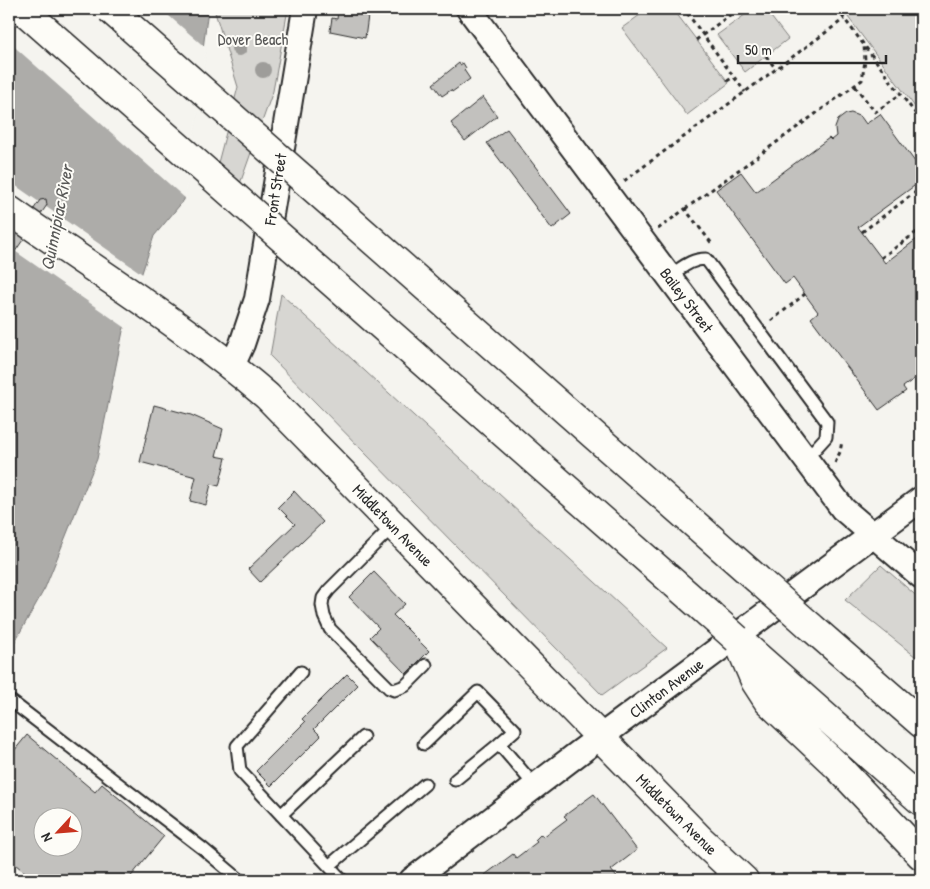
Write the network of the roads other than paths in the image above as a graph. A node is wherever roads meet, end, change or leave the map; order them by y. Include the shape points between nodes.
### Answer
1 (22, 9) edge
2 (110, 9) edge
3 (305, 9) edge
4 (469, 9) edge
5 (9, 210) edge
6 (669, 276) junction
7 (232, 366) junction
8 (805, 460) junction
9 (921, 498) edge
10 (394, 525) junction
11 (873, 534) junction
12 (921, 576) edge
13 (426, 665) dead end
14 (756, 665) junction
15 (301, 672) dead end
16 (9, 704) edge
17 (921, 723) edge
18 (363, 737) dead end
19 (600, 737) junction
20 (424, 744) dead end
21 (499, 744) junction
22 (455, 780) dead end
23 (425, 784) dead end
24 (535, 786) junction
25 (921, 801) edge
26 (280, 815) junction
27 (921, 855) edge
28 (329, 866) junction
29 (240, 880) edge
30 (342, 880) edge
31 (412, 880) edge
32 (744, 880) edge

1 - 14 main road, bridge via 708,613 737,639
2 - 17 main road, bridge
3 - 7 street, Front Street via 257,299
4 - 6 street, Bailey Street
5 - 7 main road, Middletown Avenue
6 - 8 street, Bailey Street
6 - 8 lane via 695,259 706,259 816,406 827,422 826,437
7 - 10 main road, Middletown Avenue via 267,396
8 - 11 street, Bailey Street via 854,521
9 - 11 street, Clinton Avenue
10 - 13 lane via 329,590 323,598 324,616 330,629 388,688 394,690 405,686
10 - 19 main road, Middletown Avenue
11 - 12 street, Bailey Street
11 - 19 street, Clinton Avenue
14 - 25 main road
14 - 27 main road via 761,691 768,701 837,766
15 - 26 lane via 237,746 240,771
16 - 29 lane via 12,702
18 - 26 lane
19 - 24 street, Clinton Avenue
19 - 32 main road, Middletown Avenue
20 - 21 lane via 478,692 516,730
21 - 22 lane
21 - 24 lane
23 - 28 lane
24 - 31 street, Clinton Avenue
26 - 28 lane
28 - 30 lane

